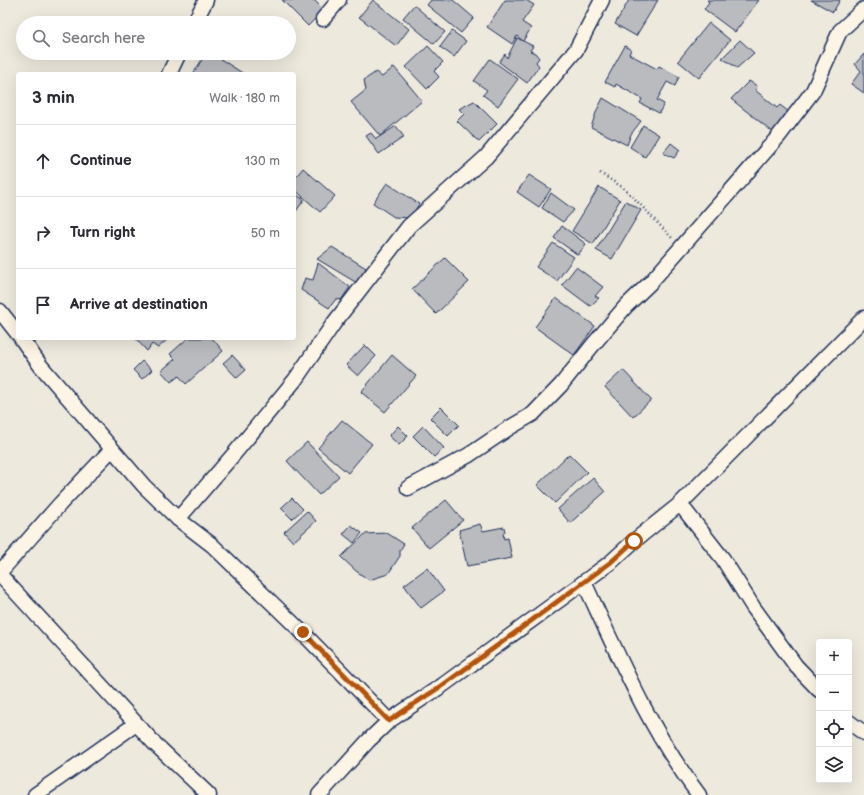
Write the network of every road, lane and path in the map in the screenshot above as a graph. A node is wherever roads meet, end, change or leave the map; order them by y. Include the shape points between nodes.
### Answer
1 (339, 0) edge
2 (602, 0) edge
3 (202, 1) edge
4 (864, 9) edge
5 (197, 16) edge
6 (323, 19) dead end
7 (175, 60) edge
8 (169, 72) edge
9 (600, 173) dead end
10 (681, 247) junction
11 (9, 315) edge
12 (864, 318) edge
13 (16, 330) edge
14 (22, 340) edge
15 (112, 449) junction
16 (408, 488) dead end
17 (680, 504) junction
18 (178, 519) junction
19 (0, 574) edge
20 (584, 582) junction
21 (816, 687) edge
22 (389, 721) junction
23 (136, 724) junction
24 (852, 724) edge
25 (864, 733) edge
26 (35, 795) edge
27 (209, 795) edge
28 (319, 795) edge
29 (699, 795) edge

1 - 6 street
2 - 18 street via 576,50 486,157 409,226 334,323 295,380
3 - 5 street
4 - 10 street via 840,31 813,91 778,137
7 - 8 street
9 - 10 path via 633,197
10 - 16 street via 626,306 534,414 469,455
11 - 13 street
12 - 17 street
14 - 15 street via 40,366
15 - 18 street via 144,486
15 - 19 street via 60,504
17 - 20 street
17 - 21 street via 723,559 753,607 796,666
18 - 22 street via 218,550 303,632
19 - 23 street
20 - 22 street via 443,685
20 - 29 street via 648,715
22 - 28 street
23 - 26 street
23 - 27 street
24 - 25 street

